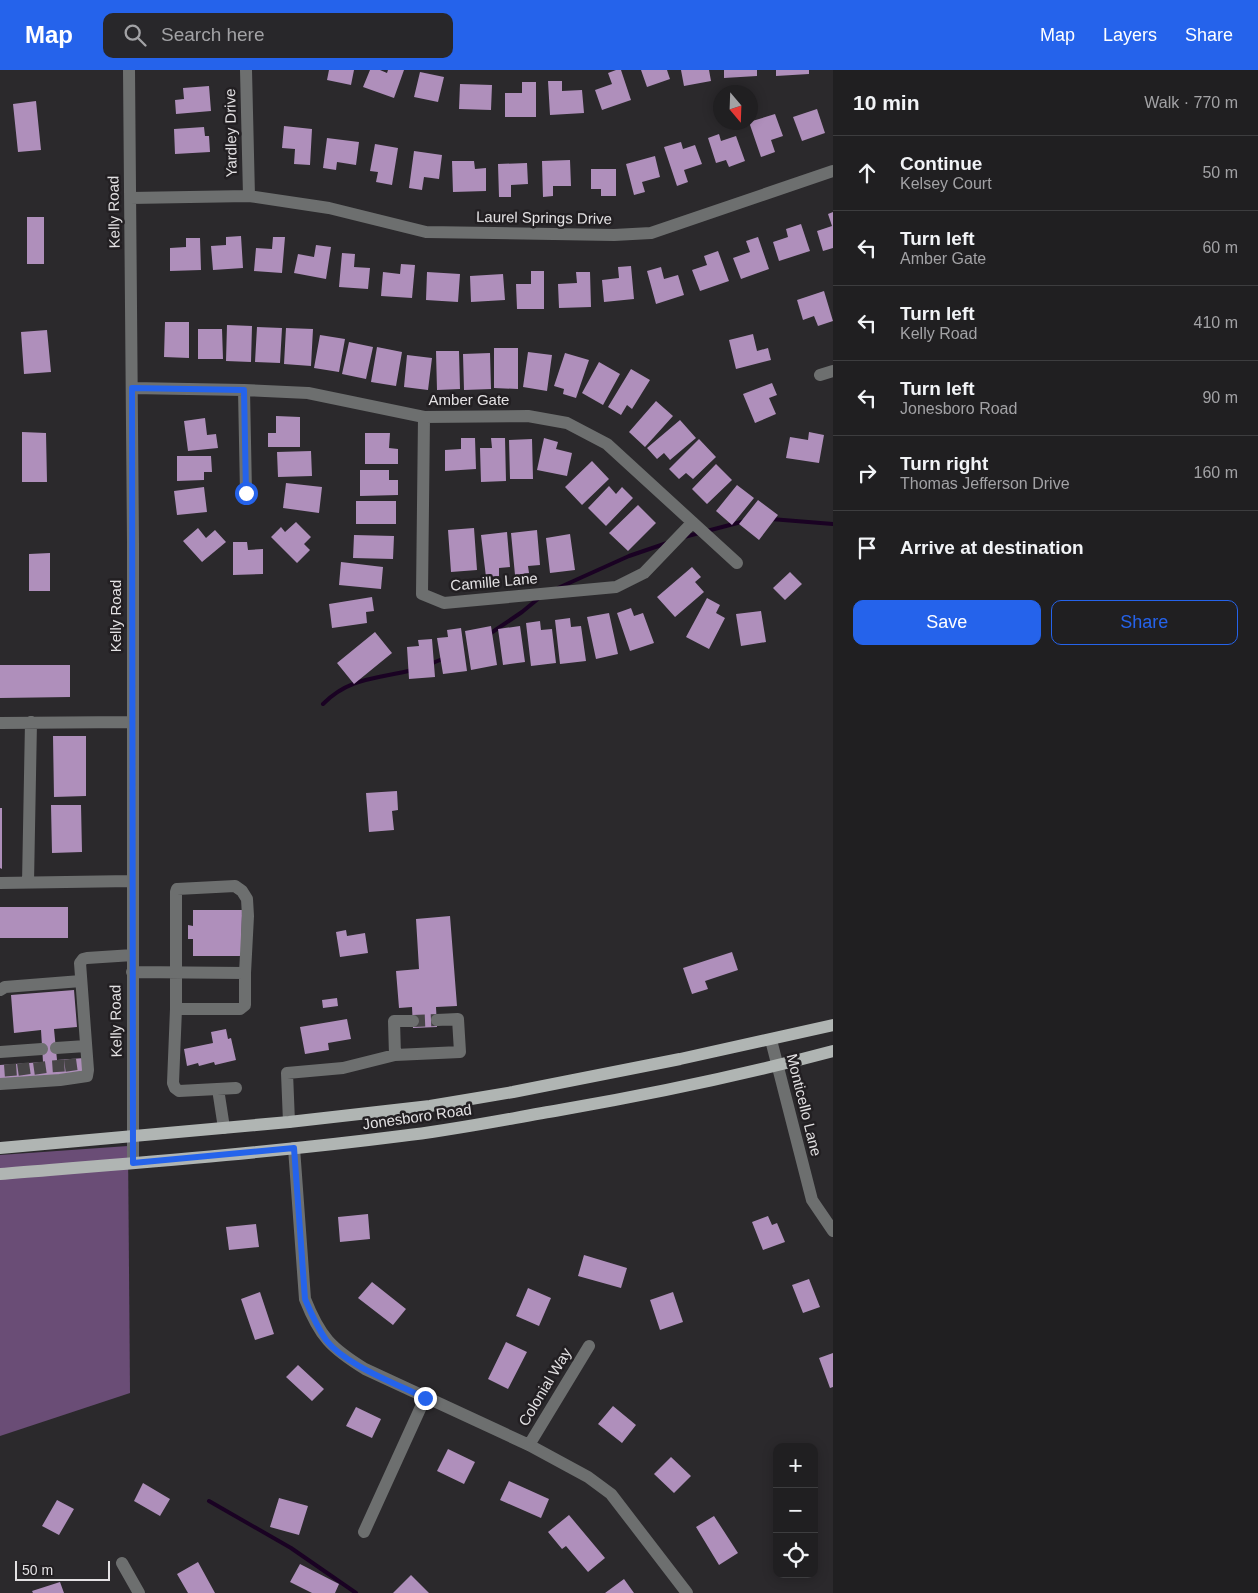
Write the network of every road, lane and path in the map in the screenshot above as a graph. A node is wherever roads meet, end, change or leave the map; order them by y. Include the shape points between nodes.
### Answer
1 (129, 70) edge
2 (246, 70) edge
3 (833, 171) edge
4 (248, 196) junction
5 (130, 198) junction
6 (833, 371) edge
7 (820, 375) dead end
8 (132, 388) junction
9 (244, 390) junction
10 (424, 418) junction
11 (246, 493) dead end
12 (692, 523) junction
13 (737, 563) dead end
14 (31, 722) junction
15 (131, 722) junction
16 (0, 723) edge
17 (132, 881) junction
18 (0, 883) edge
19 (28, 883) junction
20 (132, 955) junction
21 (132, 972) junction
22 (176, 972) junction
23 (245, 973) junction
24 (81, 981) junction
25 (0, 990) edge
26 (176, 1009) junction
27 (437, 1020) tunnel mouth
28 (413, 1021) tunnel mouth
29 (833, 1025) edge
30 (771, 1040) junction
31 (86, 1046) junction
32 (4, 1051) edge
33 (833, 1051) edge
34 (40, 1053) dead end
35 (62, 1053) dead end
36 (395, 1055) junction
37 (10, 1064) tunnel mouth
38 (777, 1066) junction
39 (8, 1082) edge
40 (236, 1088) dead end
41 (218, 1089) junction
42 (289, 1122) junction
43 (224, 1128) junction
44 (133, 1136) junction
45 (0, 1148) edge
46 (294, 1148) junction
47 (133, 1163) junction
48 (0, 1174) edge
49 (833, 1231) edge
50 (589, 1346) dead end
51 (425, 1398) junction
52 (529, 1445) junction
53 (364, 1532) dead end
54 (122, 1562) dead end
55 (139, 1593) edge
56 (687, 1593) edge

1 - 5 street, Kelly Road
2 - 4 street, Yardley Drive
3 - 4 street, Laurel Springs Drive via 658,231 614,235 426,232 329,208
4 - 5 street, Laurel Springs Drive
5 - 8 street, Kelly Road
6 - 7 street
8 - 9 street, Amber Gate
8 - 15 street, Kelly Road
9 - 10 street, Amber Gate via 308,393
9 - 11 street
10 - 12 street, Amber Gate via 528,416 567,423 607,444
10 - 12 street, Camille Lane via 422,594 429,597 444,602 616,587 644,573
12 - 13 street, Amber Gate
14 - 15 street
14 - 16 street
14 - 19 street
15 - 17 street, Kelly Road
17 - 19 street
17 - 20 street, Kelly Road
18 - 19 street
20 - 21 street, Kelly Road
20 - 24 street via 83,959 80,963
21 - 22 street
21 - 44 street, Kelly Road
22 - 23 street
22 - 23 street via 177,889 235,886 247,898
22 - 26 street
23 - 26 street via 245,1005 240,1009
24 - 25 street
24 - 31 street
26 - 41 street via 175,1088 179,1092
27 - 36 street via 458,1019 460,1052
28 - 36 street via 394,1021
29 - 30 main road, Jonesboro Road
30 - 38 street, Monticello Lane
30 - 42 main road, Jonesboro Road via 513,1092 430,1106
31 - 35 street
31 - 39 street via 87,1076
32 - 34 street via 23,1057
32 - 37 street
33 - 38 main road, Jonesboro Road
36 - 42 street via 342,1068 287,1073
38 - 46 main road, Jonesboro Road via 640,1096 467,1127
38 - 49 street, Monticello Lane via 812,1200
40 - 41 street
41 - 43 street
42 - 43 main road, Jonesboro Road
43 - 44 main road, Jonesboro Road
44 - 45 main road, Jonesboro Road
44 - 47 street, Kelly Road
46 - 47 main road, Jonesboro Road
46 - 51 street via 305,1299 312,1316 327,1341 341,1354
47 - 48 main road, Jonesboro Road
50 - 52 street, Colonial Way
51 - 52 street
51 - 53 street
52 - 56 street via 588,1477 611,1494
54 - 55 street

